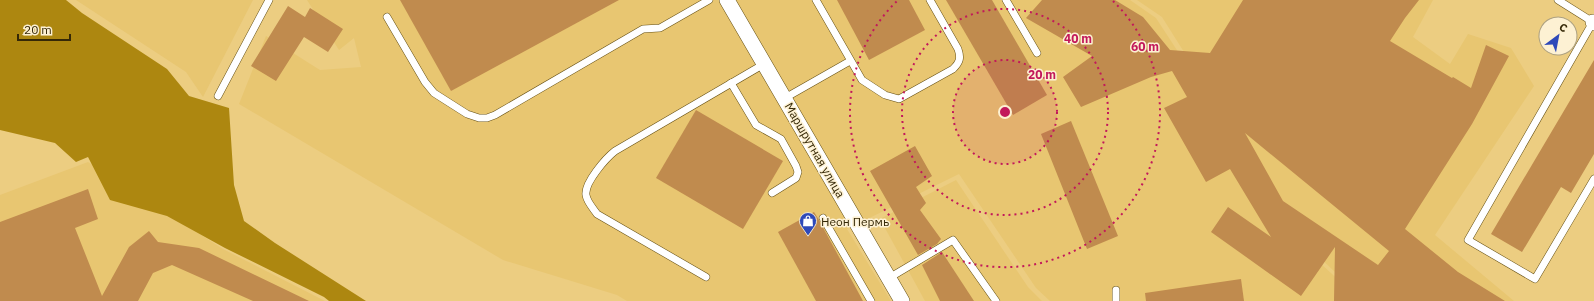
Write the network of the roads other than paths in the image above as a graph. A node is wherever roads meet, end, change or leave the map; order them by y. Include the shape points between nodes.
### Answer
1 (269, 0) edge
2 (727, 0) edge
3 (816, 0) edge
4 (930, 0) edge
5 (1006, 0) edge
6 (1558, 0) edge
7 (704, 1) edge
8 (387, 17) dead end
9 (1593, 23) edge
10 (1037, 53) dead end
11 (850, 61) junction
12 (764, 64) junction
13 (731, 83) junction
14 (218, 96) dead end
15 (785, 98) junction
16 (1594, 178) edge
17 (772, 193) dead end
18 (823, 218) dead end
19 (706, 277) dead end
20 (889, 278) junction
21 (1116, 290) dead end
22 (872, 301) edge
23 (902, 301) edge
24 (996, 301) edge
25 (1116, 301) edge

1 - 14 lane
2 - 12 street, Маршрутная улица
3 - 11 lane
4 - 11 lane via 958,49 960,57 953,69 899,99 862,80
5 - 10 lane
6 - 9 lane
7 - 8 lane via 660,28 643,29 487,118 468,114 434,93
9 - 16 lane via 1468,240 1535,279
11 - 15 lane
12 - 13 lane
12 - 15 street, Маршрутная улица
13 - 17 lane via 756,125 781,139 796,166 796,178
13 - 19 lane via 615,151 599,167 586,194 597,214
15 - 20 street, Маршрутная улица
18 - 22 lane
20 - 23 street, Маршрутная улица
20 - 24 lane via 953,240
21 - 25 lane

